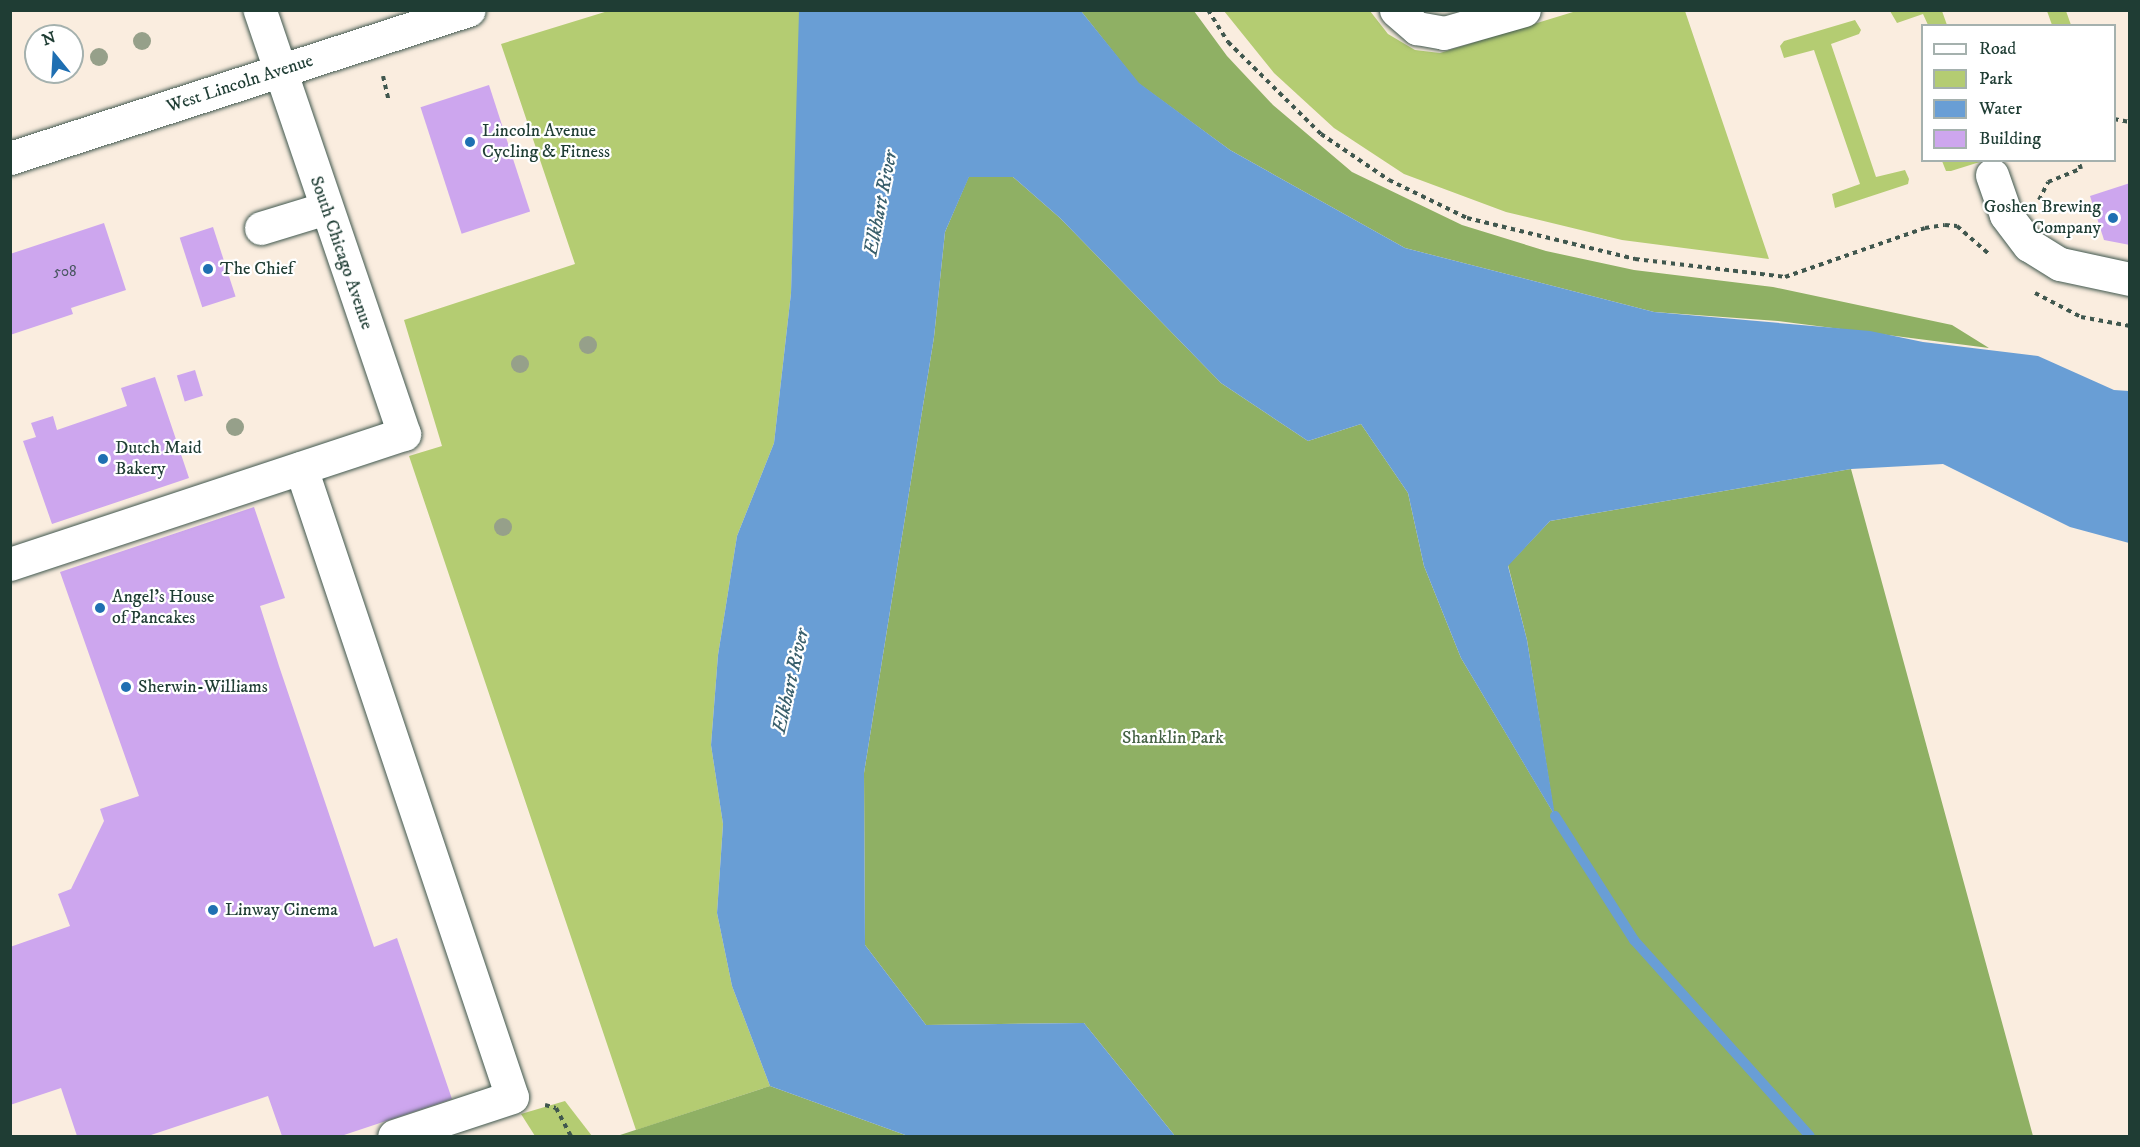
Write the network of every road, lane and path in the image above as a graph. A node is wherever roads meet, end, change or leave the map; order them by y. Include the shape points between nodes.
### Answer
1 (260, 10) edge
2 (469, 10) edge
3 (1208, 10) edge
4 (1396, 10) edge
5 (1524, 10) edge
6 (279, 71) junction
7 (383, 76) dead end
8 (388, 98) dead end
9 (10, 158) edge
10 (1992, 175) dead end
11 (326, 208) junction
12 (261, 228) dead end
13 (1995, 261) dead end
14 (2130, 279) edge
15 (2027, 286) dead end
16 (2130, 326) edge
17 (301, 468) junction
18 (10, 564) edge
19 (512, 1097) junction
20 (394, 1137) edge
21 (571, 1137) edge

1 - 6 street, South Chicago Avenue
2 - 6 street, West Lincoln Avenue
3 - 13 path via 1228,42 1321,134 1389,180 1467,218 1635,259 1785,277 1925,228 1944,225 1957,226 1972,236
4 - 5 street via 1417,28 1444,33 1470,29
6 - 9 street, West Lincoln Avenue
6 - 11 street, South Chicago Avenue
7 - 8 path
10 - 14 street via 2006,215 2030,245 2060,264
11 - 12 street
11 - 17 street, South Chicago Avenue via 404,434
15 - 16 path via 2081,317
17 - 18 street
17 - 19 street
19 - 20 street
19 - 21 path via 556,1107

